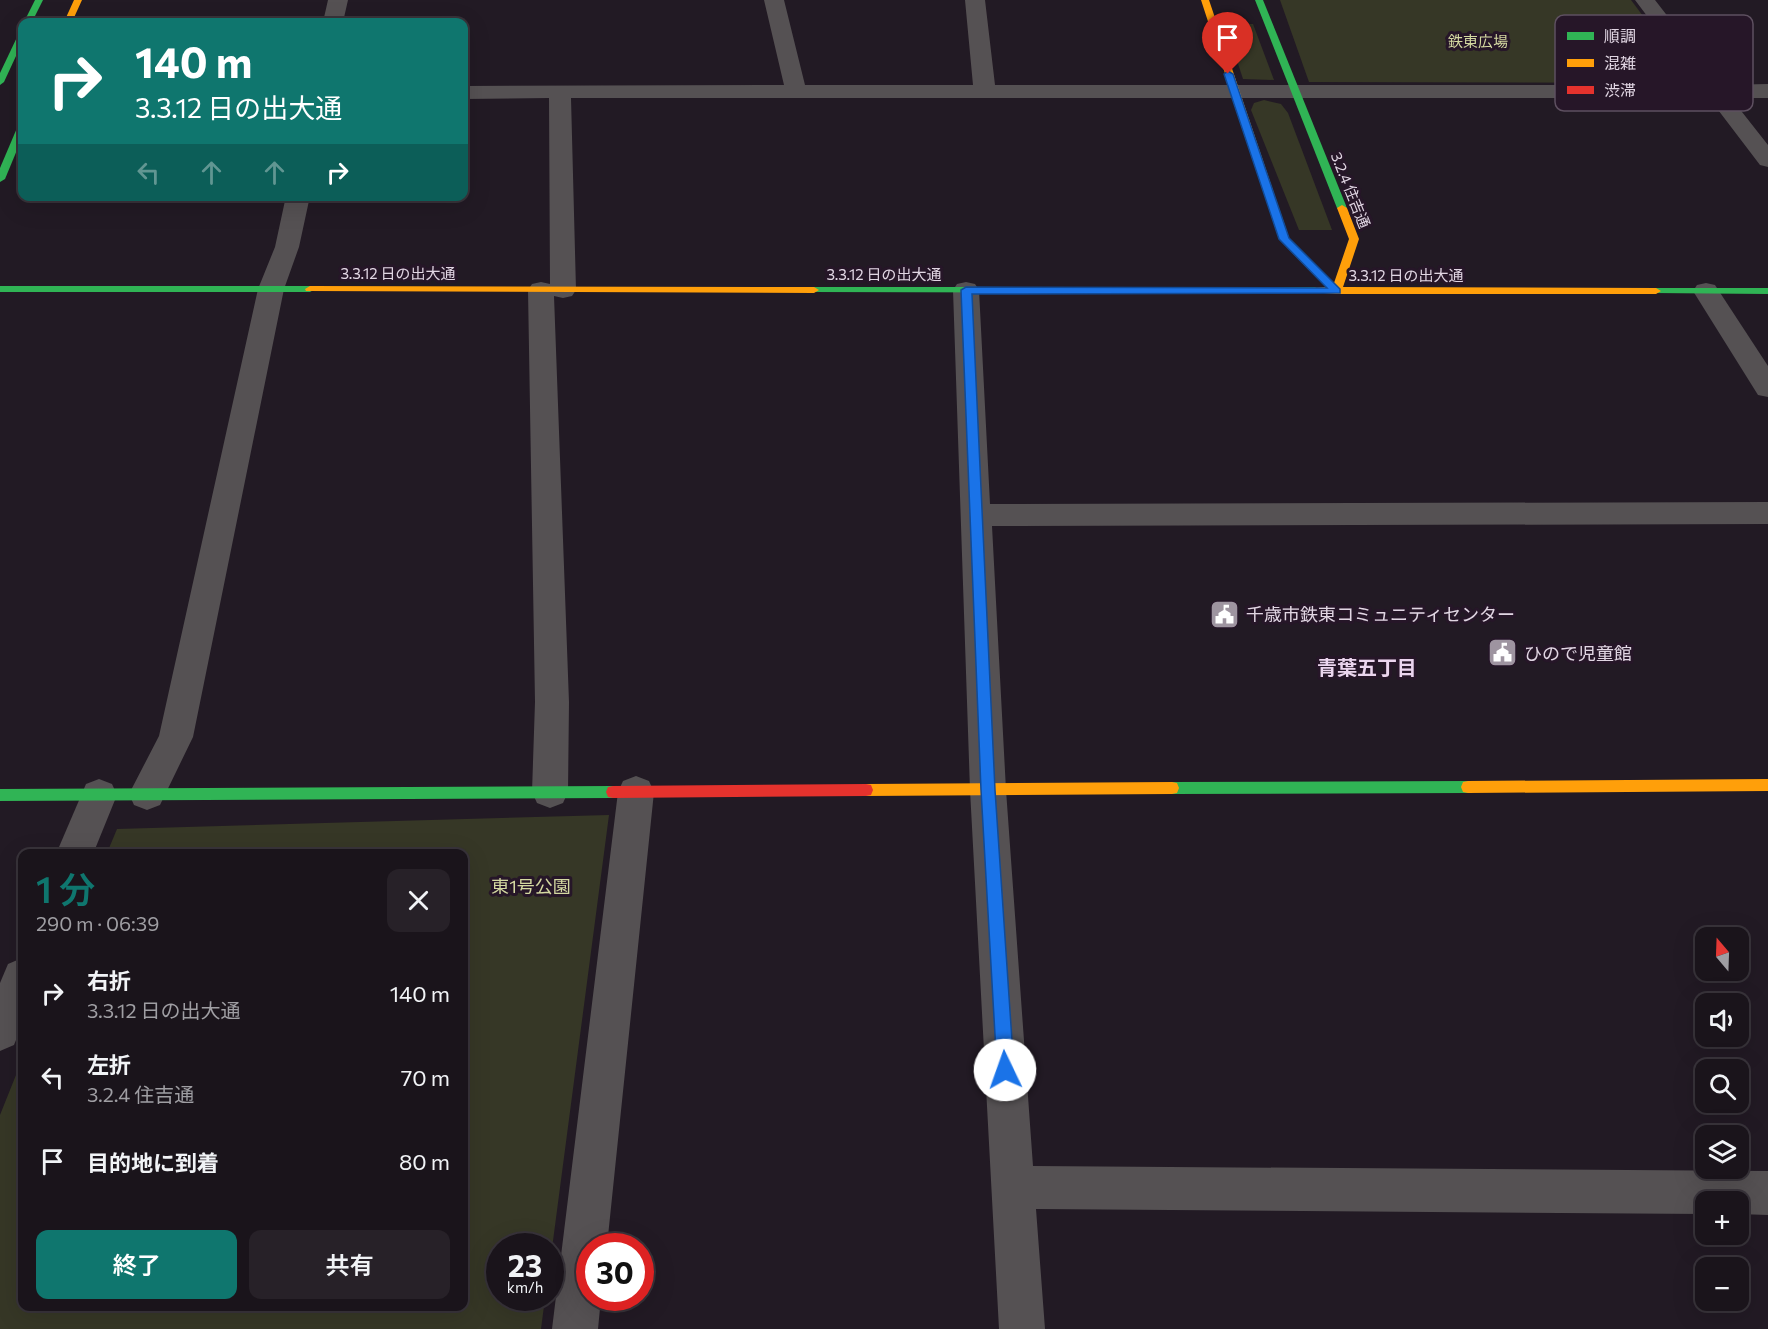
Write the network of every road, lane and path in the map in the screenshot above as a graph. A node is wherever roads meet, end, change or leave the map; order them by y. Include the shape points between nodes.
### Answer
1 (39, 0) edge
2 (78, 0) edge
3 (338, 0) edge
4 (774, 0) edge
5 (975, 0) edge
6 (1204, 0) edge
7 (1259, 0) edge
8 (1645, 0) edge
9 (1656, 15) edge
10 (30, 18) edge
11 (70, 18) edge
12 (334, 18) edge
13 (18, 43) edge
14 (0, 82) edge
15 (1293, 91) junction
16 (1555, 91) edge
17 (468, 92) edge
18 (560, 92) junction
19 (796, 92) junction
20 (986, 92) junction
21 (1234, 92) junction
22 (1730, 111) edge
23 (18, 137) edge
24 (1768, 159) edge
25 (0, 179) edge
26 (297, 201) edge
27 (0, 289) edge
28 (272, 290) junction
29 (552, 290) junction
30 (966, 290) junction
31 (1336, 291) junction
32 (1706, 291) junction
33 (1768, 291) edge
34 (1768, 388) edge
35 (1768, 513) edge
36 (976, 514) junction
37 (1768, 785) edge
38 (988, 790) junction
39 (550, 792) junction
40 (636, 792) junction
41 (147, 794) junction
42 (0, 795) edge
43 (99, 795) junction
44 (76, 849) edge
45 (18, 987) edge
46 (0, 1031) edge
47 (1013, 1187) junction
48 (1768, 1193) edge
49 (575, 1329) edge
50 (1022, 1329) edge

1 - 10 street
2 - 11 street
3 - 12 street
4 - 19 street
5 - 20 street
6 - 21 street
7 - 15 street, 3.2.4 住吉通
8 - 9 street
13 - 14 street
15 - 16 street
15 - 21 street
15 - 31 street, 3.2.4 住吉通 via 1354,238
17 - 18 street
18 - 19 street
18 - 29 street
19 - 20 street
20 - 21 street
21 - 31 street via 1284,239
22 - 24 street
23 - 25 street
26 - 28 street
27 - 28 street, 3.3.12 日の出大通
28 - 29 street, 3.3.12 日の出大通
28 - 41 street via 176,737
29 - 30 street, 3.3.12 日の出大通
29 - 39 street
30 - 31 street, 3.3.12 日の出大通
30 - 36 street
31 - 32 street, 3.3.12 日の出大通
32 - 33 street, 3.3.12 日の出大通
32 - 34 street
35 - 36 street
36 - 38 street
37 - 38 street
38 - 40 street
38 - 47 street
39 - 40 street
39 - 41 street
40 - 49 street
41 - 43 street
42 - 43 street
43 - 44 street
45 - 46 street
47 - 48 street
47 - 50 street

